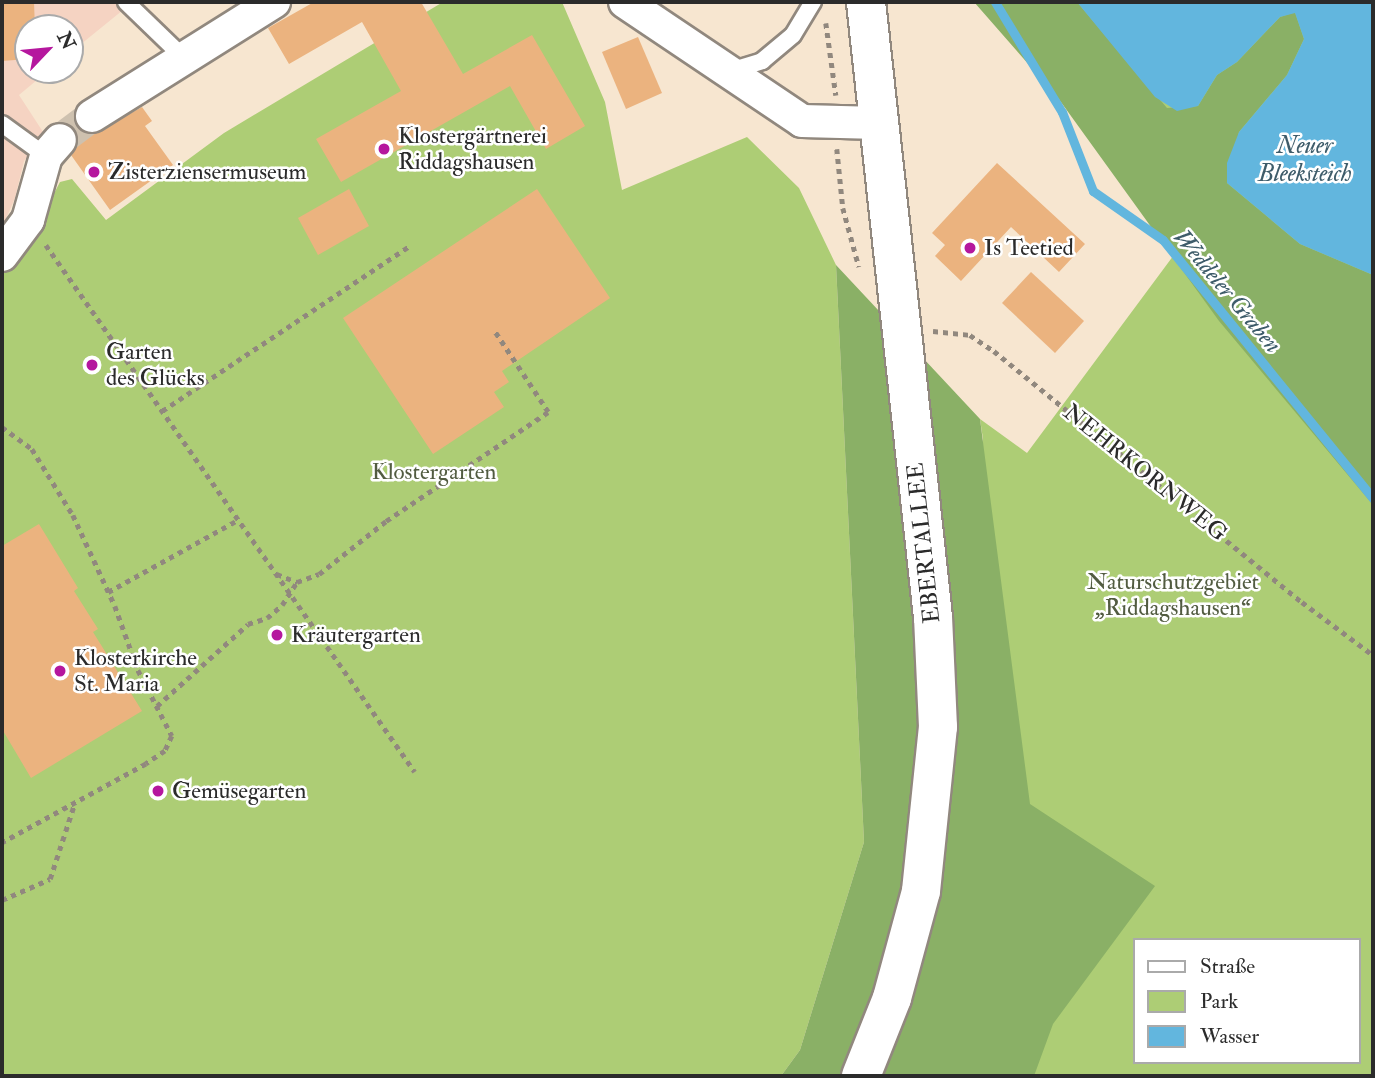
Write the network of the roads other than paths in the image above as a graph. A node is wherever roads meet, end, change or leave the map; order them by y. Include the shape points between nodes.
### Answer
1 (126, 2) edge
2 (274, 2) edge
3 (625, 2) edge
4 (813, 2) edge
5 (866, 2) edge
6 (184, 58) junction
7 (727, 72) junction
8 (92, 116) tunnel mouth
9 (879, 123) junction
10 (2, 124) edge
11 (53, 148) joint
12 (2, 255) edge
13 (861, 1076) edge

1 - 6 lane
2 - 6 street
3 - 7 street
4 - 7 lane via 793,35 762,61
5 - 9 main road, EBERTALLEE
6 - 8 street
7 - 9 street via 802,121
9 - 13 main road, EBERTALLEE via 937,672 936,782 921,891 908,945
10 - 11 lane
11 - 12 street via 28,219

